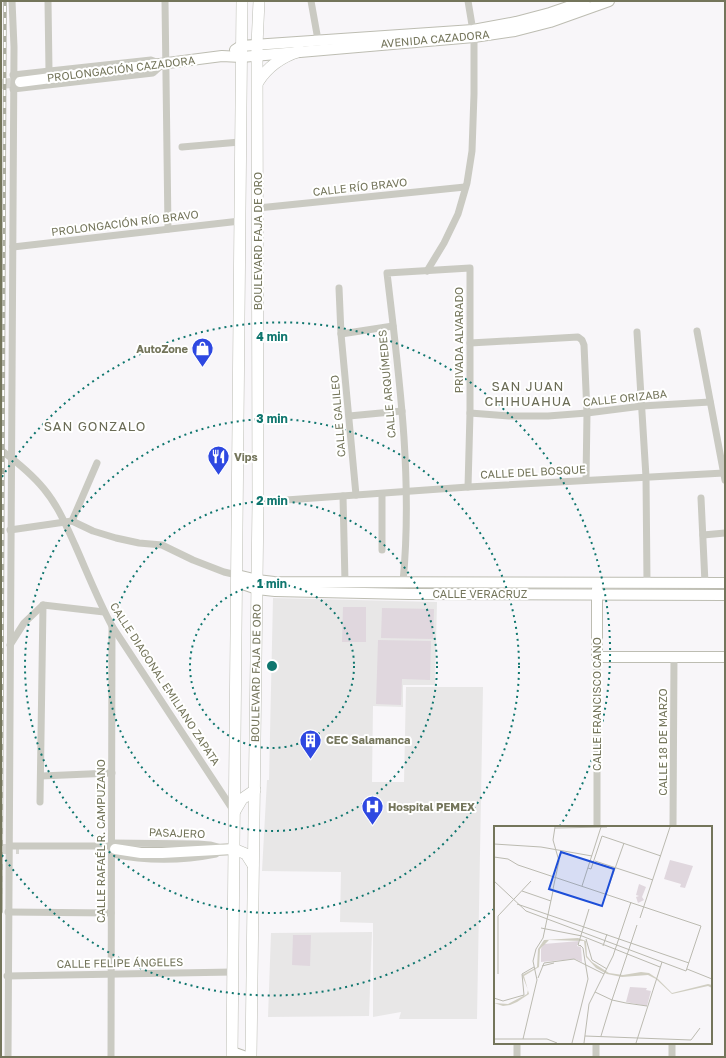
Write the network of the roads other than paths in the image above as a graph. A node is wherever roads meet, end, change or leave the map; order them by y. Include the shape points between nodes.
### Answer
1 (12, 1) edge
2 (48, 1) edge
3 (165, 1) edge
4 (242, 1) edge
5 (259, 1) edge
6 (311, 1) edge
7 (468, 1) edge
8 (585, 1) edge
9 (603, 2) edge
10 (473, 33) junction
11 (318, 40) junction
12 (257, 50) junction
13 (300, 51) junction
14 (241, 52) junction
15 (164, 64) junction
16 (49, 71) junction
17 (16, 82) junction
18 (258, 82) junction
19 (240, 142) junction
20 (182, 148) dead end
21 (465, 188) junction
22 (258, 208) junction
23 (240, 221) junction
24 (168, 229) junction
25 (13, 247) junction
26 (427, 271) junction
27 (339, 288) dead end
28 (393, 326) junction
29 (697, 331) dead end
30 (637, 332) dead end
31 (341, 334) junction
32 (470, 343) junction
33 (239, 393) junction
34 (258, 393) junction
35 (710, 402) junction
36 (642, 406) junction
37 (402, 412) junction
38 (470, 413) junction
39 (587, 413) junction
40 (349, 416) junction
41 (1, 450) edge
42 (11, 458) junction
43 (96, 463) dead end
44 (724, 476) edge
45 (646, 477) junction
46 (586, 480) junction
47 (468, 487) junction
48 (406, 492) junction
49 (382, 494) junction
50 (343, 496) junction
51 (356, 496) junction
52 (701, 498) dead end
53 (258, 502) junction
54 (68, 521) junction
55 (10, 530) junction
56 (725, 533) edge
57 (703, 534) junction
58 (382, 550) dead end
59 (237, 578) junction
60 (345, 582) junction
61 (403, 582) junction
62 (597, 582) junction
63 (647, 582) junction
64 (705, 583) junction
65 (725, 583) edge
66 (257, 584) junction
67 (597, 594) junction
68 (725, 595) edge
69 (43, 605) junction
70 (104, 612) junction
71 (10, 621) junction
72 (24, 623) junction
73 (112, 626) junction
74 (10, 645) junction
75 (597, 657) junction
76 (674, 657) junction
77 (725, 657) edge
78 (112, 773) junction
79 (41, 776) junction
80 (254, 790) junction
81 (40, 802) dead end
82 (235, 812) junction
83 (597, 826) edge
84 (673, 826) edge
85 (10, 846) junction
86 (112, 848) junction
87 (228, 849) junction
88 (253, 865) junction
89 (8, 912) junction
90 (111, 913) junction
91 (233, 947) junction
92 (252, 956) junction
93 (233, 972) junction
94 (111, 974) junction
95 (7, 976) junction
96 (517, 1044) edge
97 (596, 1044) edge
98 (672, 1044) edge
99 (232, 1054) edge
100 (8, 1057) edge
101 (111, 1057) edge
102 (246, 1057) edge
103 (251, 1057) edge
104 (517, 1057) edge
105 (596, 1057) edge
106 (672, 1057) edge

1 - 17 street
2 - 16 street
3 - 15 street
4 - 14 main road, BOULEVARD FAJA DE ORO
5 - 12 main road, BOULEVARD FAJA DE ORO
6 - 11 street
7 - 10 street
8 - 10 street, AVENIDA CAZADORA
9 - 10 street, AVENIDA CAZADORA via 550,22 515,31
10 - 11 street, AVENIDA CAZADORA
10 - 13 street, AVENIDA CAZADORA
10 - 21 street via 472,151
11 - 12 street, AVENIDA CAZADORA
12 - 13 street, AVENIDA CAZADORA
12 - 14 street, PROLONGACIÓN CAZADORA
12 - 18 main road, BOULEVARD FAJA DE ORO
13 - 18 main road via 275,62
14 - 15 street, PROLONGACIÓN CAZADORA
14 - 19 main road, BOULEVARD FAJA DE ORO
15 - 16 street via 151,60
15 - 17 street, PROLONGACIÓN CAZADORA
15 - 24 street
16 - 17 street
17 - 25 street
18 - 22 main road, BOULEVARD FAJA DE ORO
19 - 20 street
19 - 23 main road, BOULEVARD FAJA DE ORO
21 - 22 street, CALLE RÍO BRAVO
21 - 26 street via 458,214
22 - 34 main road, BOULEVARD FAJA DE ORO
23 - 24 street, PROLONGACIÓN RÍO BRAVO
23 - 33 main road, BOULEVARD FAJA DE ORO
24 - 25 street, PROLONGACIÓN RÍO BRAVO
25 - 42 street
26 - 28 street, CALLE ARQUÍMEDES via 387,273
26 - 32 street, PRIVADA ALVARADO via 470,268
27 - 31 street, CALLE GALILEO
28 - 31 street
28 - 37 street, CALLE ARQUÍMEDES
29 - 35 street
30 - 36 street
31 - 40 street, CALLE GALILEO
32 - 38 street, PRIVADA ALVARADO
32 - 39 street via 578,337 584,345
33 - 34 main road
33 - 59 main road, BOULEVARD FAJA DE ORO
34 - 53 main road, BOULEVARD FAJA DE ORO
35 - 36 street, CALLE ORIZABA
35 - 44 street
36 - 39 street, CALLE ORIZABA
36 - 45 street
37 - 40 street
37 - 48 street, CALLE ARQUÍMEDES
38 - 39 street, CALLE ORIZABA via 509,416
38 - 47 street, PRIVADA ALVARADO
39 - 46 street
40 - 51 street, CALLE GALILEO
41 - 42 street, CALLE DIAGONAL EMILIANO ZAPATA
42 - 54 street, CALLE DIAGONAL EMILIANO ZAPATA via 45,489
42 - 55 street
43 - 54 street
44 - 45 street, CALLE DEL BOSQUE
45 - 46 street, CALLE DEL BOSQUE
45 - 63 street
46 - 47 street, CALLE DEL BOSQUE
47 - 48 street, CALLE DEL BOSQUE
48 - 49 street, CALLE DEL BOSQUE
48 - 61 street, CALLE ARQUÍMEDES
49 - 51 street, CALLE DEL BOSQUE
49 - 58 street
50 - 51 street, CALLE DEL BOSQUE
50 - 53 street, CALLE DEL BOSQUE
50 - 60 street
52 - 57 street
53 - 66 main road, BOULEVARD FAJA DE ORO
54 - 55 street
54 - 59 street via 116,538 162,544
54 - 70 street, CALLE DIAGONAL EMILIANO ZAPATA
55 - 71 street
56 - 57 street
57 - 64 street
59 - 66 street, CALLE VERACRUZ
59 - 82 main road, BOULEVARD FAJA DE ORO
60 - 61 street, CALLE VERACRUZ
60 - 66 street, CALLE VERACRUZ
61 - 62 street, CALLE VERACRUZ
62 - 63 street, CALLE VERACRUZ
62 - 67 street, CALLE FRANCISCO CANO
63 - 64 street, CALLE VERACRUZ
64 - 65 street, CALLE VERACRUZ
66 - 67 street, CALLE VERACRUZ via 275,591
66 - 80 main road, BOULEVARD FAJA DE ORO
67 - 68 street, CALLE VERACRUZ
67 - 75 street, CALLE FRANCISCO CANO
69 - 70 street
69 - 72 street
69 - 79 street
70 - 73 street, CALLE DIAGONAL EMILIANO ZAPATA
71 - 72 street
71 - 74 street
72 - 74 street
73 - 78 street, CALLE RAFAÉL R. CAMPUZANO
73 - 82 street, CALLE DIAGONAL EMILIANO ZAPATA
74 - 85 street
75 - 76 street
75 - 83 street, CALLE FRANCISCO CANO
76 - 77 street
76 - 84 street, CALLE 18 DE MARZO
78 - 79 street
78 - 86 street, CALLE RAFAÉL R. CAMPUZANO
79 - 81 street
80 - 82 main road via 242,799
80 - 88 main road, BOULEVARD FAJA DE ORO
82 - 87 main road, BOULEVARD FAJA DE ORO
85 - 86 street
85 - 89 street
86 - 87 street via 141,853
86 - 90 street, CALLE RAFAÉL R. CAMPUZANO
87 - 88 main road via 246,854
87 - 91 main road, BOULEVARD FAJA DE ORO
88 - 92 main road, BOULEVARD FAJA DE ORO
89 - 90 street
89 - 95 street
90 - 94 street, CALLE RAFAÉL R. CAMPUZANO
91 - 92 main road via 241,956
91 - 93 main road, BOULEVARD FAJA DE ORO
92 - 103 main road, BOULEVARD FAJA DE ORO
93 - 94 street, CALLE FELIPE ÁNGELES
93 - 99 main road, BOULEVARD FAJA DE ORO
94 - 95 street, CALLE FELIPE ÁNGELES
94 - 101 street, CALLE RAFAÉL R. CAMPUZANO
95 - 100 street
96 - 104 street
97 - 105 street
98 - 106 street
99 - 102 street

